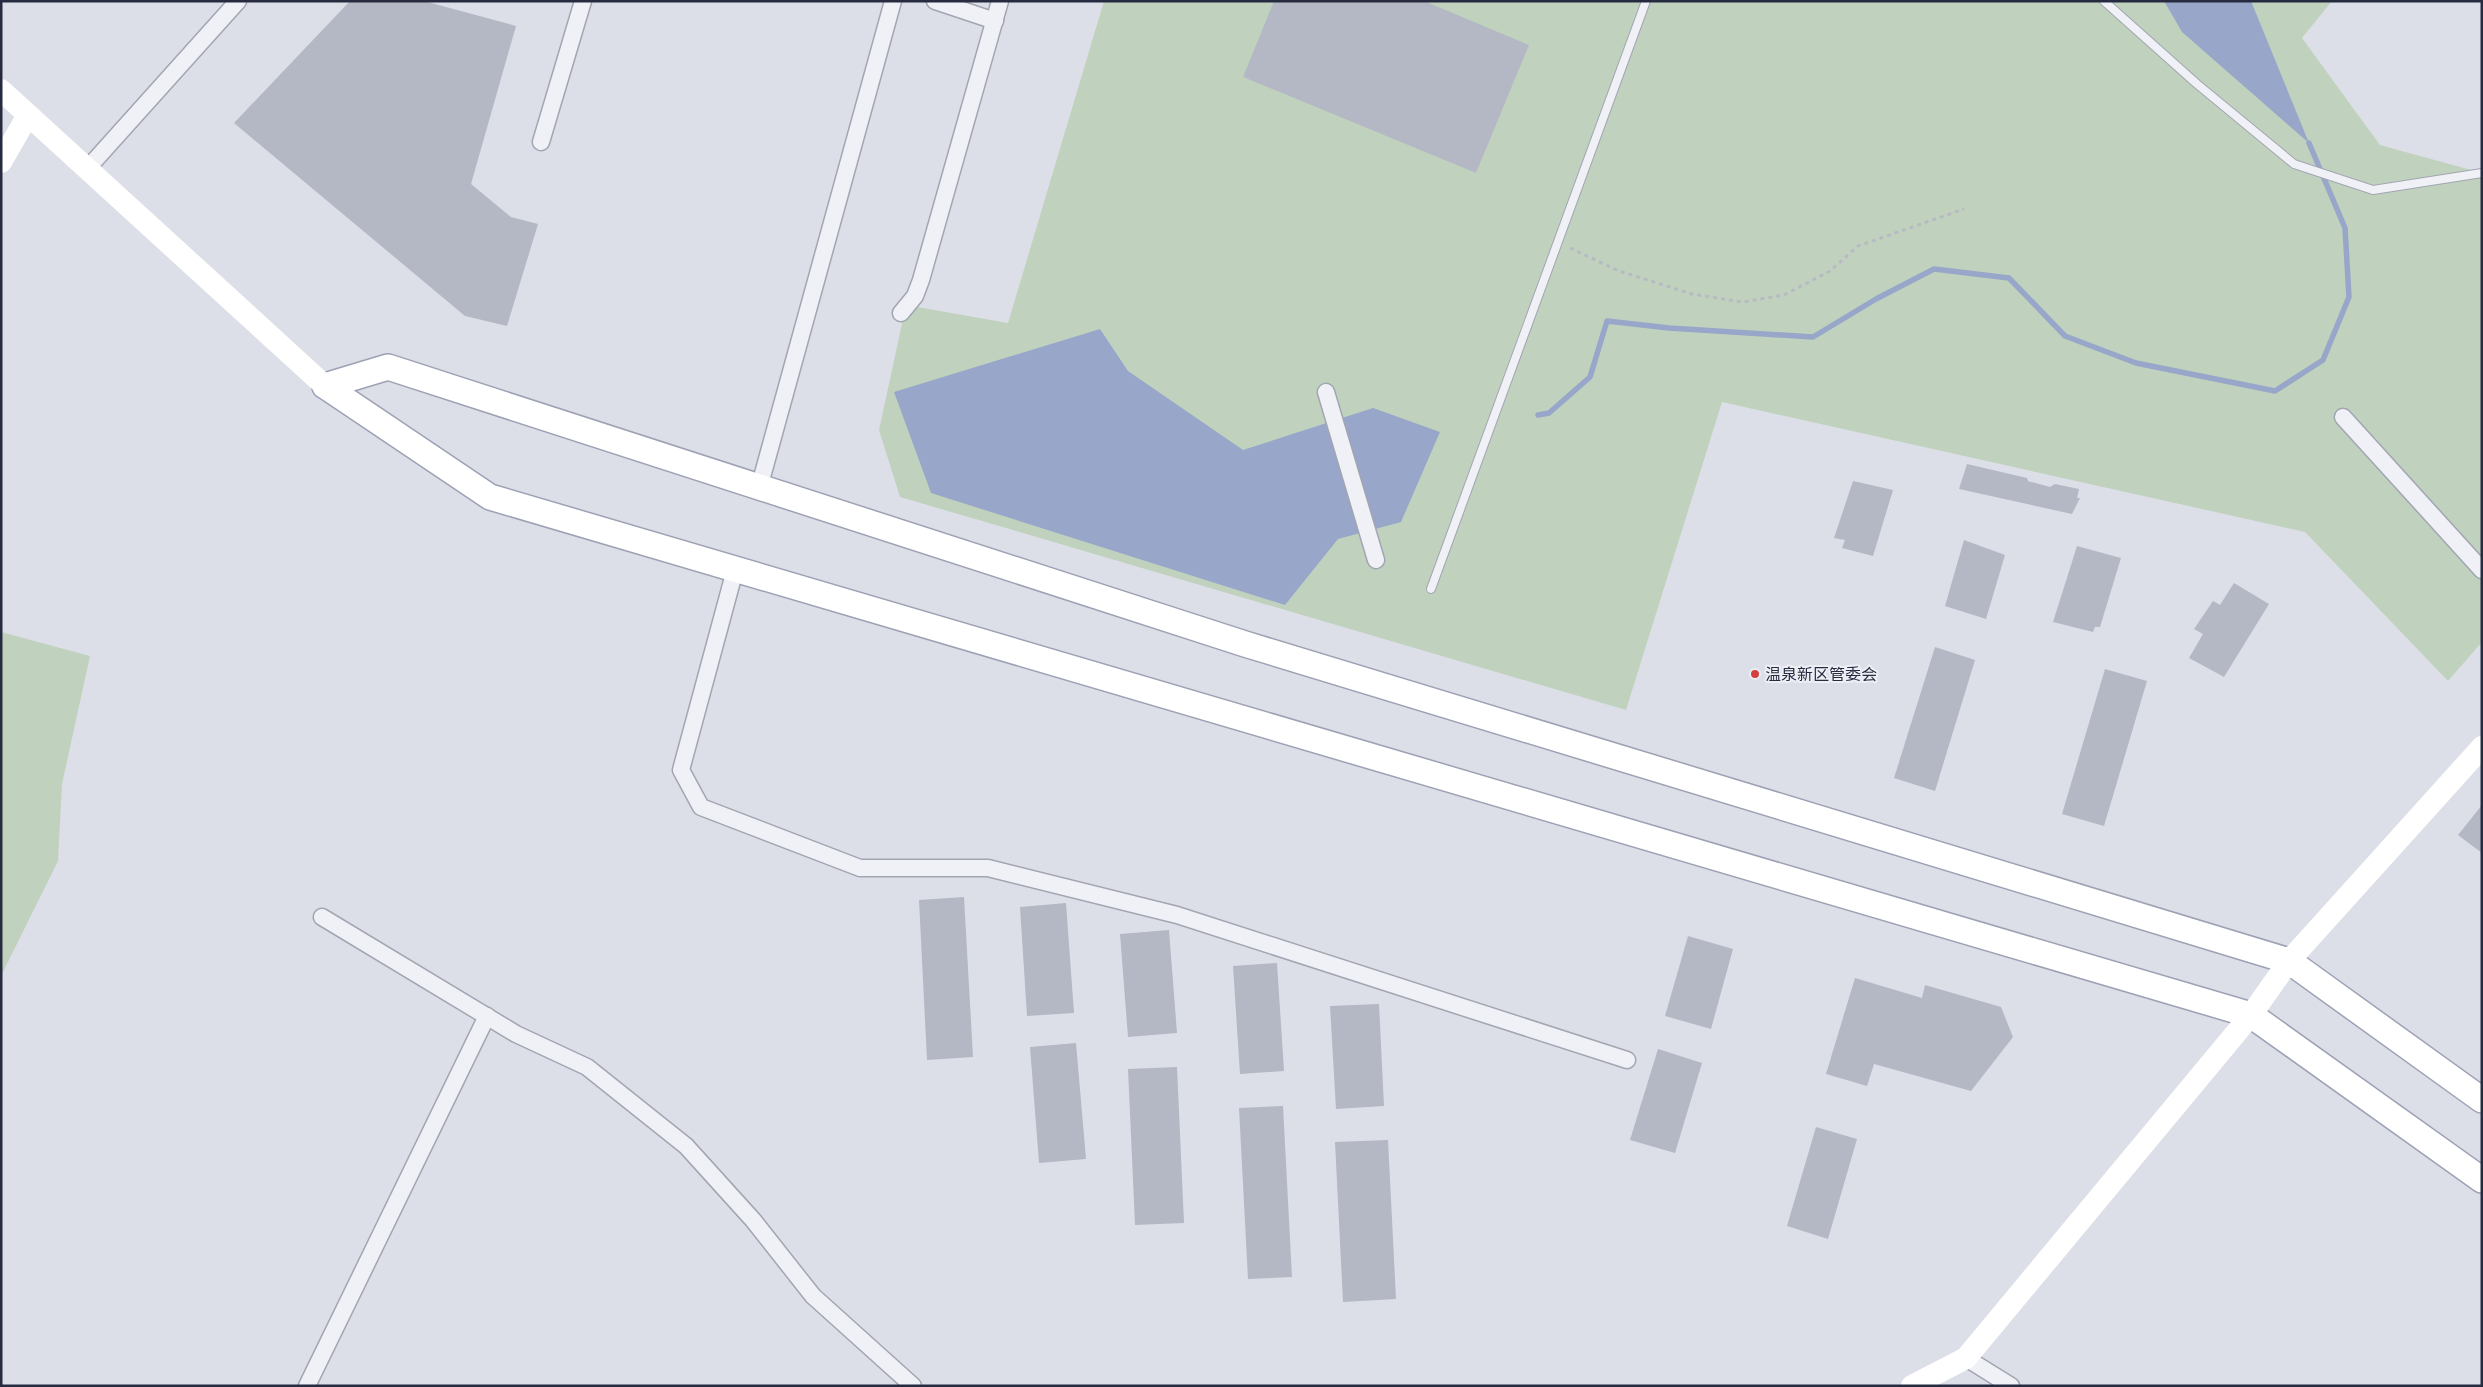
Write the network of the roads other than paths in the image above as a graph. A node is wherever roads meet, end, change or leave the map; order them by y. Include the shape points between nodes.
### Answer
1 (238, 1) edge
2 (583, 1) edge
3 (893, 1) edge
4 (935, 1) edge
5 (1000, 1) edge
6 (1646, 1) edge
7 (2104, 1) edge
8 (995, 21) junction
9 (1, 90) edge
10 (28, 115) junction
11 (541, 142) dead end
12 (1, 162) edge
13 (88, 169) junction
14 (2482, 173) edge
15 (901, 313) dead end
16 (324, 386) junction
17 (1326, 392) dead end
18 (2343, 417) dead end
19 (760, 488) junction
20 (1376, 560) dead end
21 (735, 570) junction
22 (2482, 570) edge
23 (1431, 590) dead end
24 (2482, 746) edge
25 (322, 916) dead end
26 (2289, 961) junction
27 (2251, 1015) junction
28 (487, 1016) junction
29 (1627, 1060) dead end
30 (2482, 1100) edge
31 (2482, 1180) edge
32 (1966, 1358) junction
33 (307, 1386) edge
34 (913, 1386) edge
35 (1912, 1386) edge
36 (2011, 1386) edge

1 - 13 street
2 - 11 street
3 - 19 street
4 - 8 street
5 - 8 street
6 - 23 lane
7 - 14 lane via 2294,164 2373,190
8 - 15 street via 921,280 915,296
9 - 10 street
10 - 12 street
10 - 13 street
13 - 16 street
16 - 19 main road via 388,366
16 - 21 main road via 490,497
17 - 20 street
18 - 22 street
19 - 26 main road via 1264,649
21 - 27 main road
21 - 29 street via 681,770 701,807 860,868 988,868 1177,915
24 - 26 street
25 - 28 street
26 - 27 street
26 - 30 main road
27 - 31 main road
27 - 32 street
28 - 33 street
28 - 34 street via 516,1034 587,1067 686,1146 753,1220 813,1296
32 - 35 street
32 - 36 street

